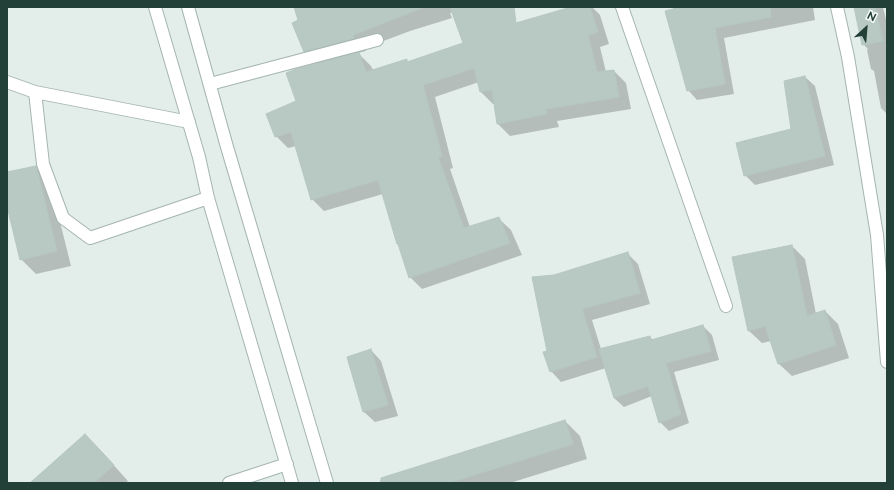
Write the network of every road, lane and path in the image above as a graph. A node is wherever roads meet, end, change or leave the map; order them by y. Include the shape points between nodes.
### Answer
1 (155, 7) edge
2 (188, 7) edge
3 (622, 7) edge
4 (837, 7) edge
5 (377, 40) dead end
6 (7, 82) edge
7 (210, 84) junction
8 (35, 92) junction
9 (189, 122) junction
10 (208, 198) junction
11 (882, 232) edge
12 (726, 306) dead end
13 (887, 362) edge
14 (287, 464) junction
15 (229, 483) edge
16 (292, 483) edge
17 (327, 483) edge

1 - 9 street
2 - 7 street
3 - 12 street
4 - 11 street
5 - 7 street
6 - 8 street
7 - 17 street
8 - 9 street
8 - 10 street via 43,164 63,218 90,238
9 - 10 street via 200,156
10 - 14 street
11 - 13 street
14 - 15 street
14 - 16 street

